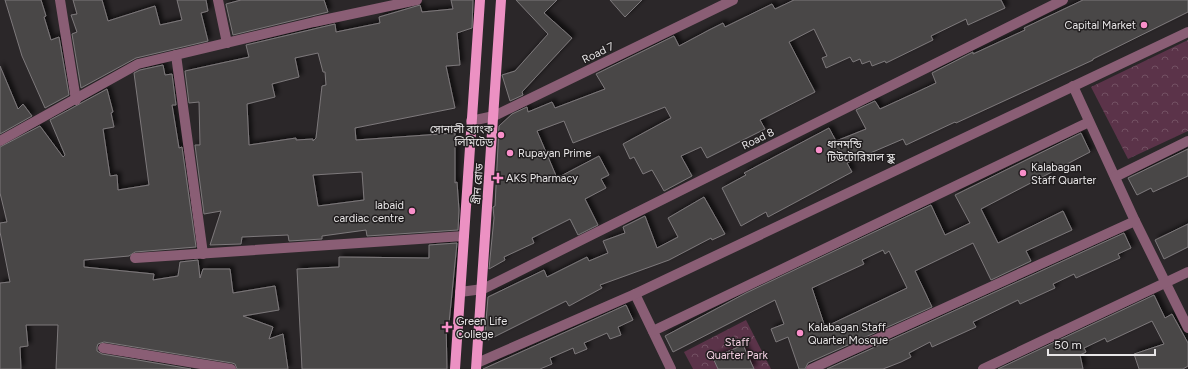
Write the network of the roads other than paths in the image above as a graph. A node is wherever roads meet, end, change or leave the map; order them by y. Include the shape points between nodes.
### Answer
1 (60, 0) edge
2 (218, 0) edge
3 (417, 0) edge
4 (480, 0) edge
5 (501, 0) edge
6 (733, 0) edge
7 (1064, 0) edge
8 (1188, 32) edge
9 (227, 43) junction
10 (176, 55) junction
11 (1073, 86) junction
12 (76, 100) junction
13 (494, 116) junction
14 (471, 122) junction
15 (1090, 122) junction
16 (0, 141) edge
17 (1188, 141) edge
18 (1115, 177) junction
19 (1135, 221) junction
20 (464, 236) junction
21 (203, 254) junction
22 (135, 258) dead end
23 (1188, 272) edge
24 (1166, 283) junction
25 (483, 289) junction
26 (460, 292) junction
27 (634, 294) junction
28 (1188, 328) edge
29 (653, 332) junction
30 (103, 348) dead end
31 (477, 366) edge
32 (231, 369) edge
33 (455, 369) edge
34 (671, 369) edge
35 (811, 369) edge
36 (983, 369) edge

1 - 12 street
2 - 9 street
3 - 9 street
4 - 14 main road, গ্রীন রোড
5 - 13 main road, গ্রীন রোড
6 - 13 street, Road 7
7 - 25 street, Road 8
8 - 11 street
9 - 10 street
10 - 12 street via 131,66
10 - 21 street
11 - 15 street
11 - 27 street
12 - 16 street
13 - 14 street, Road 7
13 - 25 main road, গ্রীন রোড
14 - 20 main road, গ্রীন রোড
15 - 18 street
15 - 29 street
17 - 18 street
18 - 19 street
19 - 24 street
19 - 35 street
20 - 21 street
20 - 26 main road, গ্রীন রোড
21 - 22 street
23 - 24 street
24 - 28 street
24 - 36 street
25 - 26 street, Road 8
25 - 31 main road, গ্রীন রোড
26 - 33 main road, গ্রীন রোড
27 - 29 street
27 - 31 street
29 - 34 street
30 - 32 street

